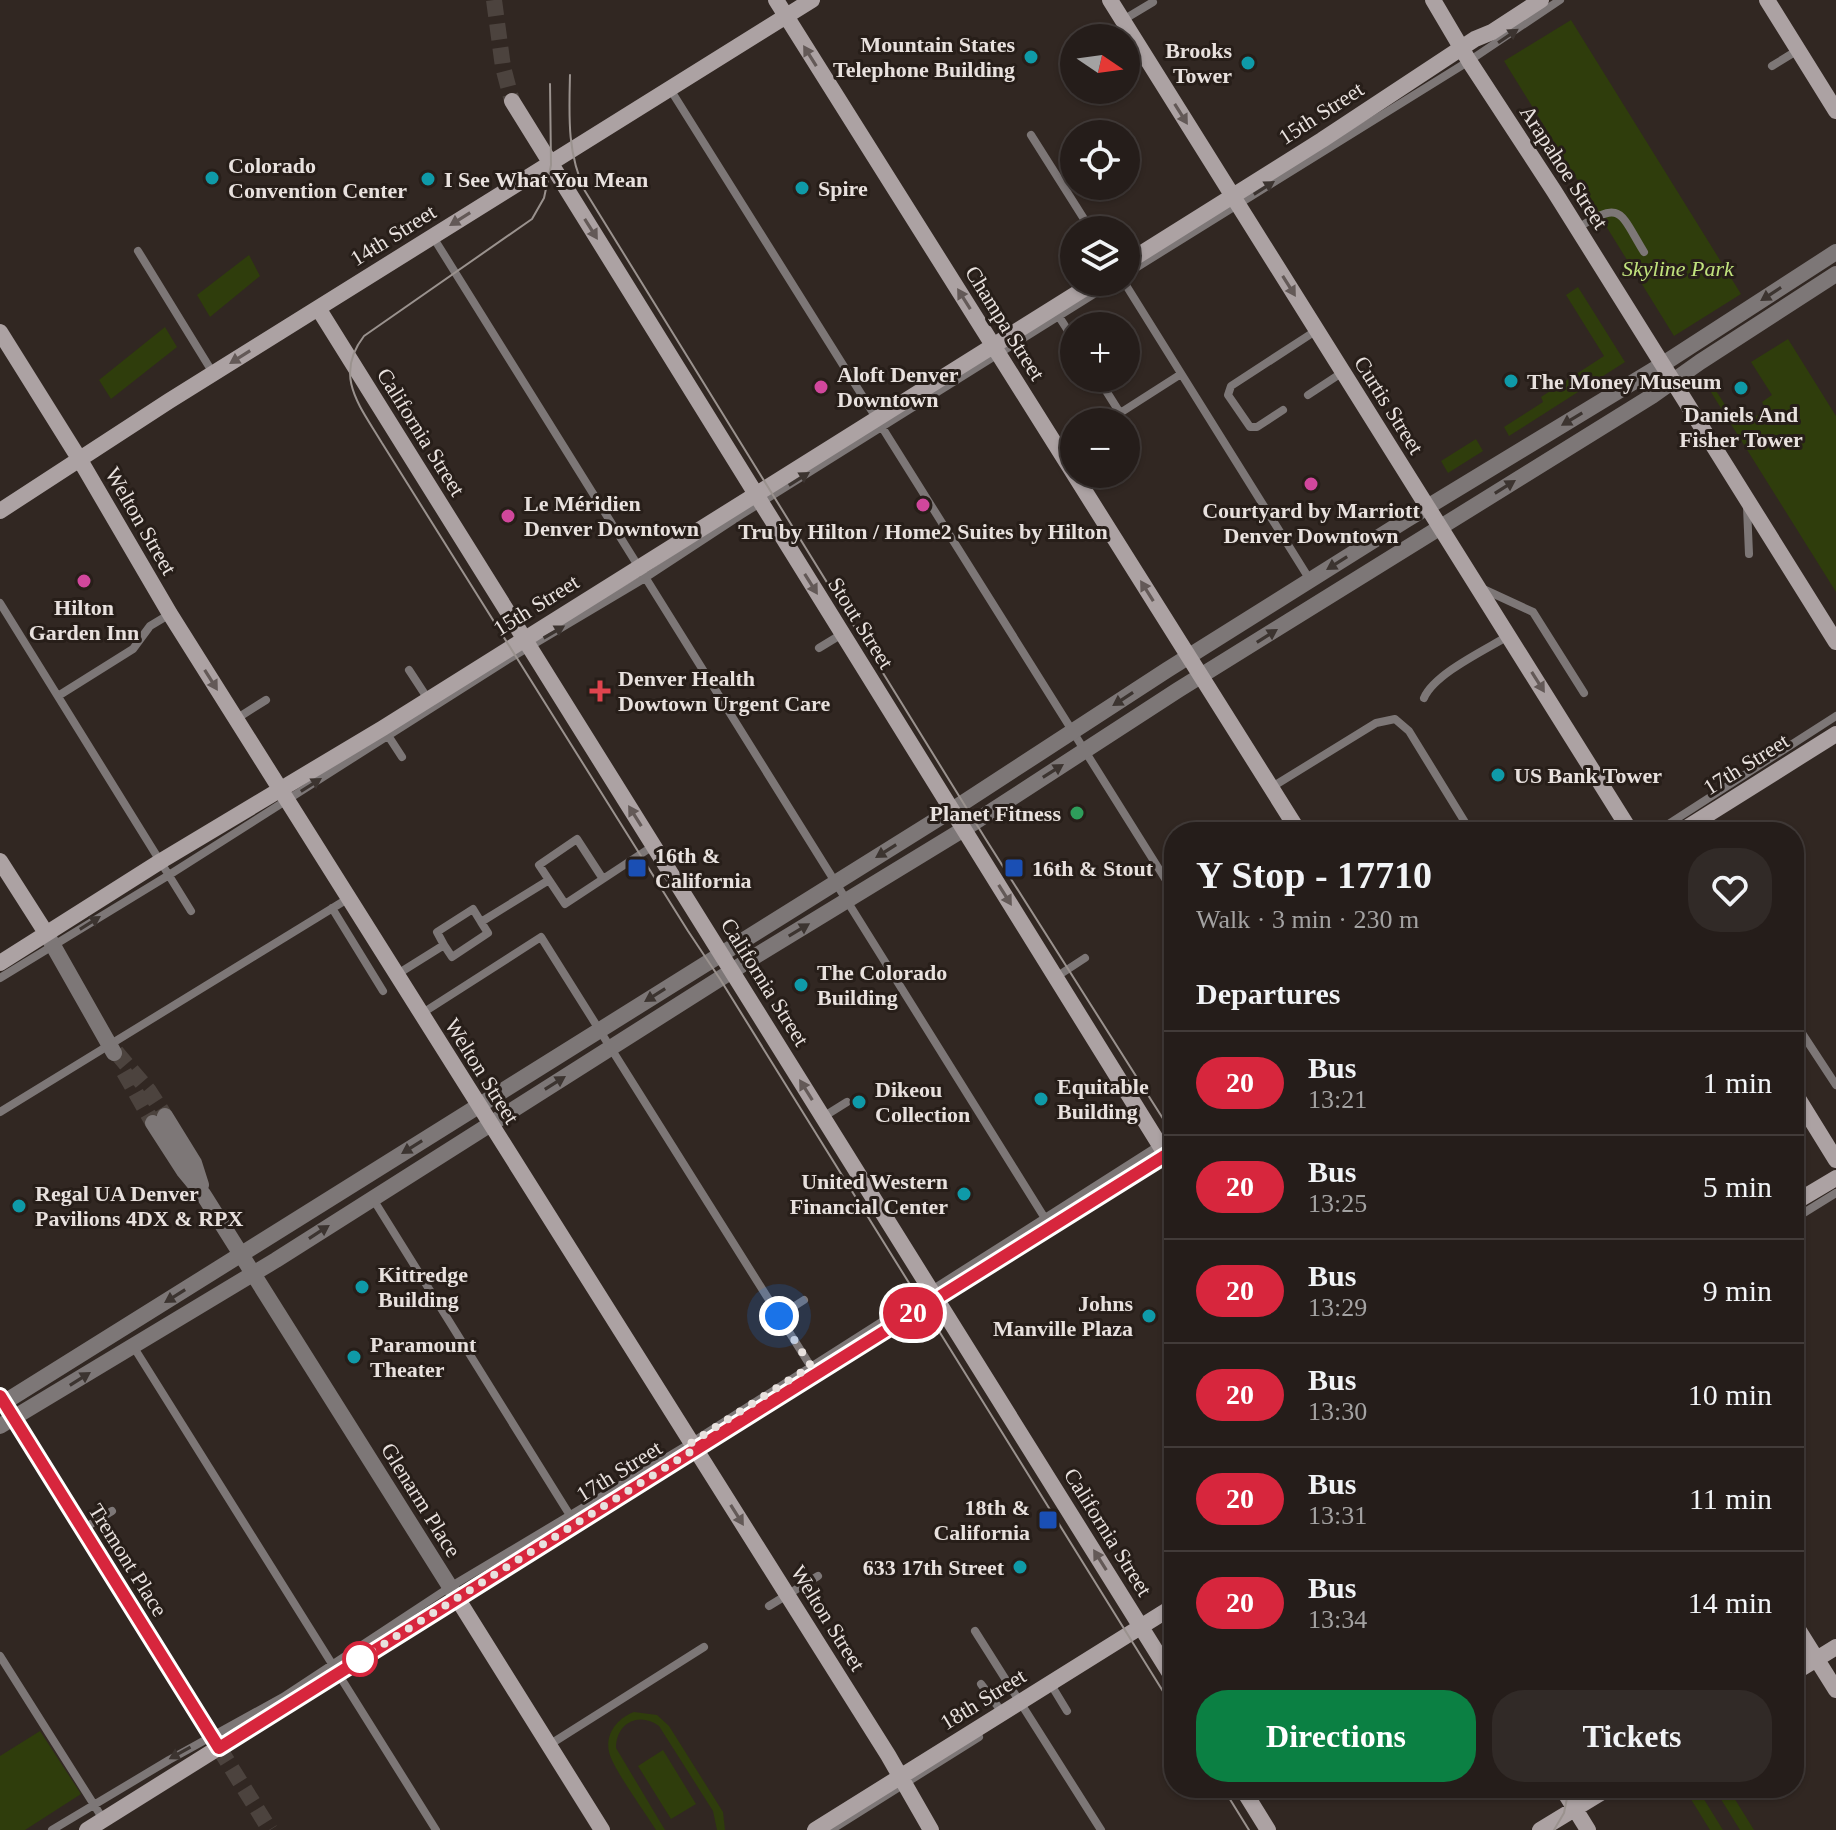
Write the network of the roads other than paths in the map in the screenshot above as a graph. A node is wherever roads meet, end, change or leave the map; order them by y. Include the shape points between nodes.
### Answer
1 (776, 0) edge
2 (812, 0) edge
3 (1433, 0) edge
4 (1541, 0) edge
5 (1560, 0) edge
6 (1767, 0) edge
7 (1115, 2) edge
8 (1153, 2) dead end
9 (787, 16) junction
10 (1123, 20) junction
11 (1798, 50) junction
12 (1465, 55) junction
13 (1772, 66) dead end
14 (670, 89) junction
15 (512, 101) tunnel mouth
16 (1836, 111) edge
17 (1031, 135) dead end
18 (550, 163) junction
19 (1236, 200) junction
20 (1082, 216) edge
21 (1578, 228) junction
22 (432, 237) junction
23 (138, 251) dead end
24 (1644, 252) dead end
25 (1836, 252) edge
26 (1140, 255) edge
27 (1140, 265) edge
28 (1836, 274) edge
29 (1077, 296) edge
30 (1086, 296) edge
31 (1133, 296) edge
32 (318, 308) junction
33 (1056, 312) junction
34 (1060, 318) edge
35 (1317, 330) junction
36 (0, 332) edge
37 (996, 350) junction
38 (1663, 364) junction
39 (1343, 372) junction
40 (214, 373) junction
41 (1181, 374) junction
42 (1673, 381) junction
43 (1308, 395) dead end
44 (1128, 408) edge
45 (1283, 410) dead end
46 (879, 423) junction
47 (1059, 451) joint
48 (80, 460) junction
49 (758, 498) junction
50 (1747, 500) junction
51 (1427, 507) junction
52 (0, 511) edge
53 (1439, 529) junction
54 (1749, 554) dead end
55 (642, 572) junction
56 (1311, 581) junction
57 (1477, 586) junction
58 (0, 603) edge
59 (170, 614) junction
60 (842, 634) junction
61 (1508, 636) junction
62 (526, 642) junction
63 (1836, 642) edge
64 (819, 648) dead end
65 (1188, 657) junction
66 (409, 670) dead end
67 (1201, 677) junction
68 (1584, 693) dead end
69 (58, 696) junction
70 (1424, 698) dead end
71 (428, 699) junction
72 (266, 700) dead end
73 (1836, 716) edge
74 (236, 719) junction
75 (386, 732) junction
76 (1073, 732) junction
77 (1836, 734) edge
78 (1084, 752) junction
79 (402, 757) dead end
80 (1271, 788) junction
81 (284, 794) junction
82 (952, 810) junction
83 (1293, 822) edge
84 (1465, 822) edge
85 (1625, 822) edge
86 (1672, 822) edge
87 (1696, 822) edge
88 (964, 829) junction
89 (654, 846) junction
90 (0, 861) edge
91 (165, 868) junction
92 (1164, 877) edge
93 (603, 879) junction
94 (549, 880) junction
95 (835, 883) junction
96 (349, 898) junction
97 (847, 901) junction
98 (332, 908) junction
99 (191, 911) dead end
100 (481, 922) junction
101 (49, 940) junction
102 (444, 945) junction
103 (721, 953) junction
104 (1085, 958) dead end
105 (0, 963) edge
106 (733, 971) junction
107 (396, 975) junction
108 (1056, 977) junction
109 (0, 978) edge
110 (383, 991) dead end
111 (421, 1014) junction
112 (598, 1030) junction
113 (1804, 1036) edge
114 (609, 1048) junction
115 (113, 1050) junction
116 (1836, 1085) edge
117 (847, 1102) dead end
118 (478, 1105) junction
119 (1804, 1108) edge
120 (0, 1112) edge
121 (823, 1117) junction
122 (159, 1119) tunnel mouth
123 (489, 1125) junction
124 (1164, 1142) edge
125 (1164, 1154) edge
126 (1836, 1160) edge
127 (1836, 1178) edge
128 (1836, 1193) edge
129 (1804, 1197) edge
130 (372, 1198) junction
131 (1804, 1213) edge
132 (1047, 1222) junction
133 (242, 1255) junction
134 (253, 1273) junction
135 (933, 1294) junction
136 (804, 1300) dead end
137 (779, 1316) junction
138 (133, 1346) junction
139 (813, 1370) junction
140 (1, 1401) edge
141 (7, 1422) edge
142 (693, 1446) junction
143 (112, 1511) dead end
144 (572, 1520) junction
145 (83, 1529) junction
146 (818, 1576) dead end
147 (453, 1593) junction
148 (787, 1595) junction
149 (769, 1606) dead end
150 (1164, 1613) edge
151 (1164, 1617) edge
152 (1142, 1628) junction
153 (975, 1631) dead end
154 (1804, 1639) edge
155 (704, 1647) dead end
156 (1836, 1647) edge
157 (0, 1656) edge
158 (1817, 1659) junction
159 (1164, 1664) edge
160 (1804, 1667) edge
161 (335, 1669) junction
162 (981, 1684) dead end
163 (1051, 1686) junction
164 (1836, 1690) edge
165 (1022, 1705) junction
166 (1067, 1711) dead end
167 (1002, 1712) junction
168 (216, 1742) junction
169 (548, 1745) junction
170 (904, 1780) junction
171 (1248, 1798) edge
172 (1568, 1798) edge
173 (1593, 1798) edge
174 (94, 1804) junction
175 (1575, 1809) junction
176 (103, 1820) junction
177 (52, 1830) edge
178 (87, 1830) edge
179 (436, 1830) edge
180 (602, 1830) edge
181 (815, 1830) edge
182 (831, 1830) edge
183 (931, 1830) edge
184 (1101, 1830) edge
185 (1268, 1830) edge
186 (1540, 1830) edge
187 (1588, 1830) edge

1 - 9 main road, Champa Street
2 - 9 main road, 14th Street
3 - 12 main road, Arapahoe Street
4 - 12 main road, 15th Street
12 -> 5 lane
6 - 11 main road
7 - 10 main road, Curtis Street
8 - 10 lane
9 - 14 main road, 14th Street
37 -> 9 main road, Champa Street
10 -> 19 main road, Curtis Street
11 - 13 lane
11 - 16 main road
19 -> 12 main road, 15th Street
12 - 21 main road, Arapahoe Street
14 - 18 main road, 14th Street
14 - 46 lane
15 - 18 main road, Stout Street
17 - 20 lane
18 -> 22 main road, 14th Street
18 -> 49 main road, Stout Street
19 - 26 main road, 15th Street
19 - 27 lane
19 -> 35 main road, Curtis Street
21 - 24 lane via 1614,212
21 - 38 main road, Arapahoe Street
22 - 32 main road, 14th Street
22 - 55 lane
23 - 40 lane
25 -> 38 street
28 - 42 street
29 - 33 main road, 15th Street
30 - 33 lane
31 - 41 lane
32 -> 40 main road, 14th Street
32 - 62 main road, California Street
33 - 34 lane
33 - 37 main road, 15th Street
35 - 39 main road, Curtis Street
35 - 45 lane via 1228,390 1250,427
36 - 48 main road, Welton Street
37 - 46 main road, 15th Street
37 - 47 main road, Champa Street
38 - 42 main road, Arapahoe Street
38 -> 51 street
39 - 43 lane
39 - 51 main road, Curtis Street
40 - 48 main road, 14th Street
41 - 44 lane
41 - 56 lane
42 - 50 main road, Arapahoe Street
53 -> 42 street
49 -> 46 main road, 15th Street
46 - 76 lane
65 -> 47 main road, Champa Street
48 - 52 main road, 14th Street
48 - 59 main road, Welton Street
49 - 55 main road, 15th Street
49 -> 60 main road, Stout Street
50 - 54 lane
50 - 63 main road, Arapahoe Street
51 - 53 main road, Curtis Street
51 -> 56 street
53 - 57 main road, Curtis Street
67 -> 53 street
62 -> 55 main road, 15th Street
55 - 95 lane
56 - 65 street
57 - 61 main road, Curtis Street
57 - 68 lane via 1533,612
58 - 69 lane
59 - 69 lane via 150,626 133,649
59 -> 74 main road, Welton Street
60 - 64 lane
60 - 82 main road, Stout Street
61 - 70 lane via 1443,676
61 -> 85 main road, Curtis Street
62 - 71 main road, 15th Street
62 - 75 lane
89 -> 62 main road, California Street
65 - 67 main road, Champa Street
65 -> 76 street
66 - 71 lane
67 - 78 street
67 - 80 main road, Champa Street
69 - 91 lane
71 - 75 main road, 15th Street
72 - 74 lane
73 - 86 lane
74 - 81 main road, Welton Street
75 - 79 lane
81 -> 75 main road, 15th Street
76 - 78 lane
76 - 82 street
77 - 87 main road, 17th Street
88 -> 78 street
78 - 92 lane
80 - 83 main road, Champa Street
80 - 84 lane via 1376,723 1395,719 1409,731
81 - 91 main road, 15th Street
81 - 96 main road, Welton Street
82 - 88 main road, Stout Street
82 -> 95 street
88 - 97 street
88 -> 108 main road, Stout Street
89 - 93 lane
89 - 103 main road, California Street
90 - 101 main road
91 - 99 lane
101 -> 91 main road, 15th Street
93 - 94 lane via 565,904
93 - 94 lane via 577,839 539,865
94 - 100 lane
95 - 97 lane
95 - 103 street
96 - 98 lane
96 - 107 main road, Welton Street
106 -> 97 street
97 - 132 lane
98 - 110 lane
98 - 115 lane
100 - 102 lane via 488,933 452,957
100 - 102 lane via 473,909 437,932
101 - 105 main road, 15th Street
101 - 109 lane
101 - 115 street
102 - 107 lane
103 - 106 main road, California Street
103 -> 112 street
104 - 108 lane
106 - 114 street
121 -> 106 main road, California Street
107 - 111 main road, Welton Street
108 - 124 main road, Stout Street
111 - 112 lane via 541,937
111 - 118 main road, Welton Street
112 - 114 lane
112 - 118 street
113 - 116 lane
123 -> 114 street
114 - 137 lane
115 - 120 lane
117 - 121 lane
118 - 123 main road, Welton Street
118 -> 133 street
119 - 126 main road
121 - 135 main road, California Street
122 - 133 street, Glenarm Place via 194,1163 203,1194
123 - 130 street
123 - 142 main road, Welton Street
125 - 132 main road, 17th Street
127 - 129 main road
128 - 131 lane
134 -> 130 street
130 - 144 lane
132 - 135 main road, 17th Street
133 - 134 street, Glenarm Place
133 -> 140 street
134 - 138 street
134 - 147 street, Glenarm Place
135 - 139 main road, 17th Street
152 -> 135 main road, California Street
136 - 137 lane
137 - 139 lane
141 -> 138 street
138 - 161 lane
139 - 142 main road, 17th Street
140 - 141 main road, Tremont Place
141 - 145 main road, Tremont Place
142 - 144 main road, 17th Street
142 -> 148 main road, Welton Street
143 - 145 lane
144 - 147 main road, 17th Street
145 - 168 main road, Tremont Place
146 - 148 lane
147 - 161 main road, 17th Street
147 - 169 main road, Glenarm Place
148 - 149 lane
148 - 170 main road, Welton Street
150 - 152 main road, 18th Street
151 - 152 lane
152 - 159 main road, California Street
152 - 163 main road, 18th Street
153 - 165 lane
154 - 158 main road
155 - 169 lane
156 - 158 main road
157 - 174 lane
158 - 160 main road
158 - 164 main road
161 - 168 main road, 17th Street
161 - 179 lane
162 - 167 lane
163 - 165 main road, 18th Street
163 - 166 lane
165 - 167 main road, 18th Street
165 - 170 lane
165 - 184 lane
167 - 170 main road, 18th Street
168 -> 174 lane
168 - 176 main road, 17th Street
169 - 180 main road, Glenarm Place
170 - 181 main road, 18th Street
170 - 182 lane
170 - 183 main road, Welton Street
171 - 185 main road
172 - 175 main road
173 - 175 main road
174 - 176 lane
174 - 177 lane
175 - 186 main road
175 - 187 main road
176 - 178 main road, 17th Street

